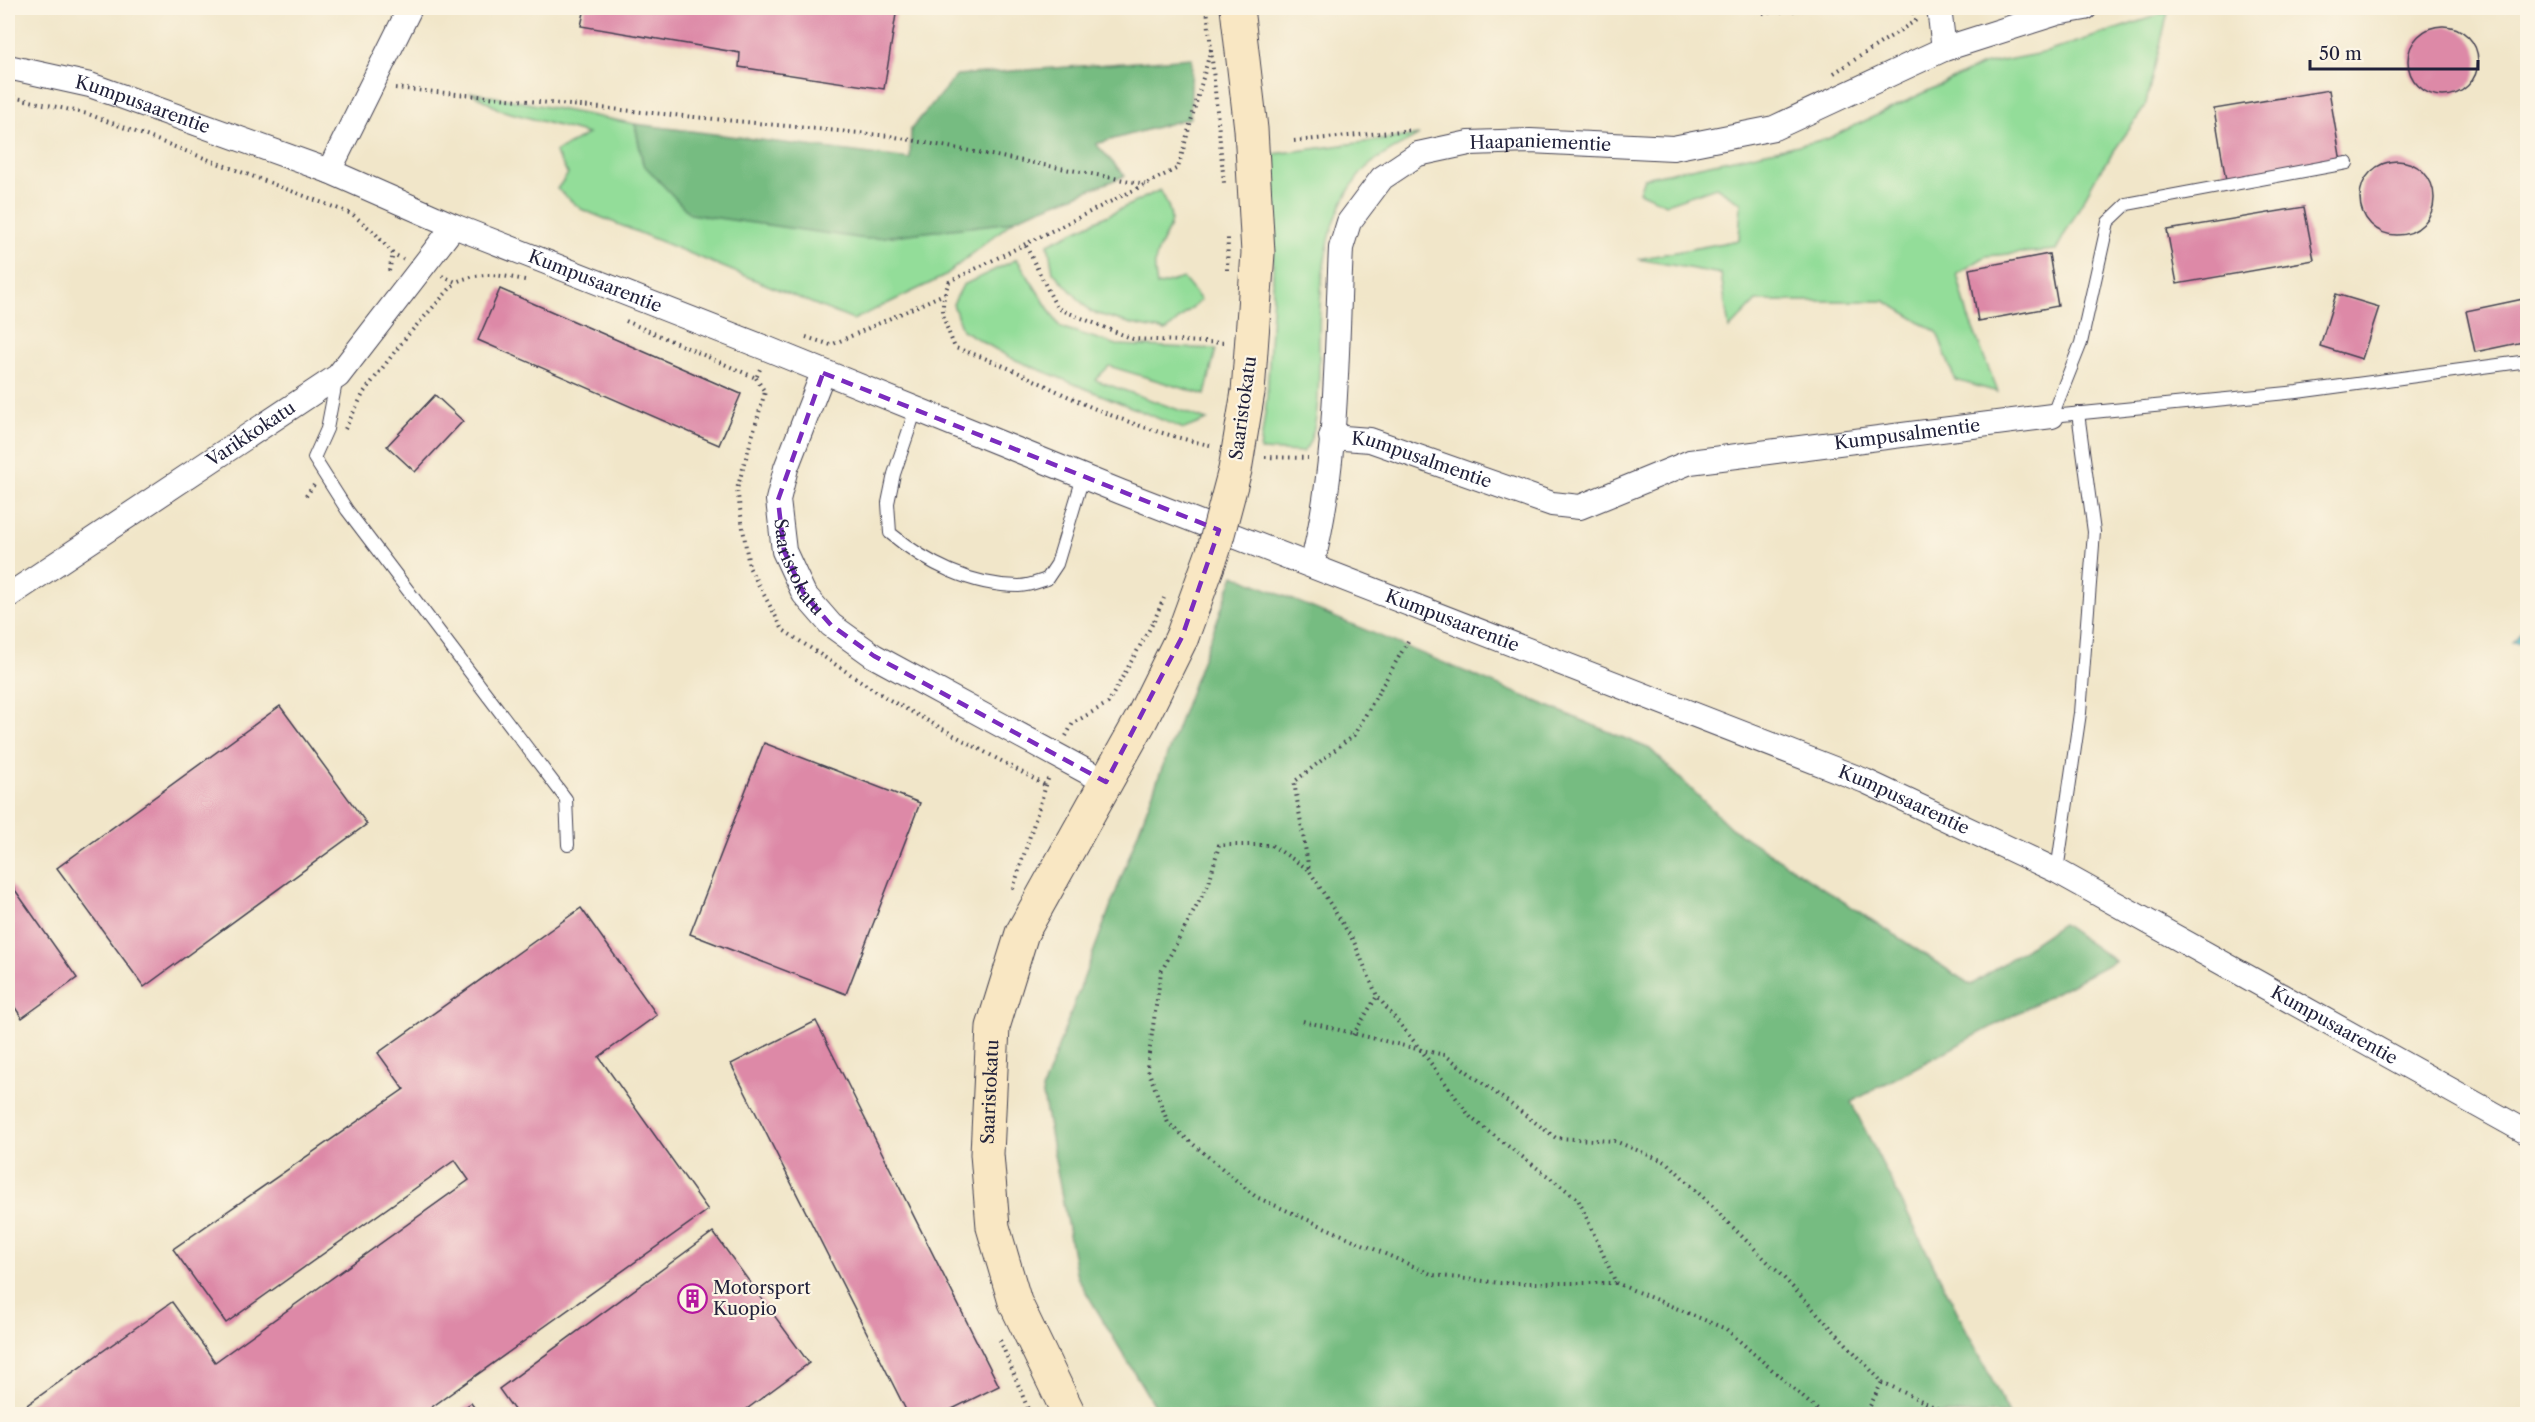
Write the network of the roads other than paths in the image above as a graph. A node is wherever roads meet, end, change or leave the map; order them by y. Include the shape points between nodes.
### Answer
1 (410, 8) edge
2 (1237, 8) edge
3 (2085, 8) edge
4 (1930, 12) edge
5 (1944, 49) junction
6 (8, 67) edge
7 (2347, 163) dead end
8 (329, 171) junction
9 (454, 226) junction
10 (2528, 361) edge
11 (823, 373) junction
12 (338, 376) junction
13 (916, 409) junction
14 (2078, 413) junction
15 (2052, 416) junction
16 (1331, 447) junction
17 (1083, 477) junction
18 (1312, 565) junction
19 (8, 596) edge
20 (1106, 782) junction
21 (568, 845) dead end
22 (2057, 871) junction
23 (2528, 1133) edge
24 (1069, 1414) edge

1 - 8 street
2 - 20 main road, Saaristokatu, bridge via 1251,129 1258,253 1248,392 1235,470 1214,549 1182,637
3 - 5 street, Haapaniementie via 2057,13
4 - 5 street
5 - 16 street, Haapaniementie via 1774,129 1673,148 1530,141 1469,143 1418,154 1382,178 1349,222 1341,248
6 - 8 street, Kumpusaarentie via 90,85
7 - 15 lane via 2127,204 2108,222 2081,343
8 - 9 street, Kumpusaarentie
9 - 11 street, Kumpusaarentie
9 - 12 street, Varikkokatu
10 - 14 lane via 2297,392
11 - 13 street, Kumpusaarentie
11 - 20 street, Saaristokatu via 786,468 778,500 784,551 804,594 831,625 874,656
12 - 19 street, Varikkokatu
12 - 21 lane via 327,429 314,458 347,510 566,799
13 - 17 street, Kumpusaarentie
13 - 17 lane via 890,493 890,533 913,552 948,570 984,583 1021,586 1047,579 1057,564
14 - 15 lane
14 - 22 lane via 2094,531 2080,713
15 - 16 street, Kumpusalmentie via 1690,462 1580,507 1552,504 1370,440
16 - 18 street, Haapaniementie via 1322,527
17 - 18 street, Kumpusaarentie
18 - 22 street, Kumpusaarentie via 1865,781
20 - 24 main road, Saaristokatu via 1022,933 993,1027 987,1154 993,1227 1015,1302
22 - 23 street, Kumpusaarentie

